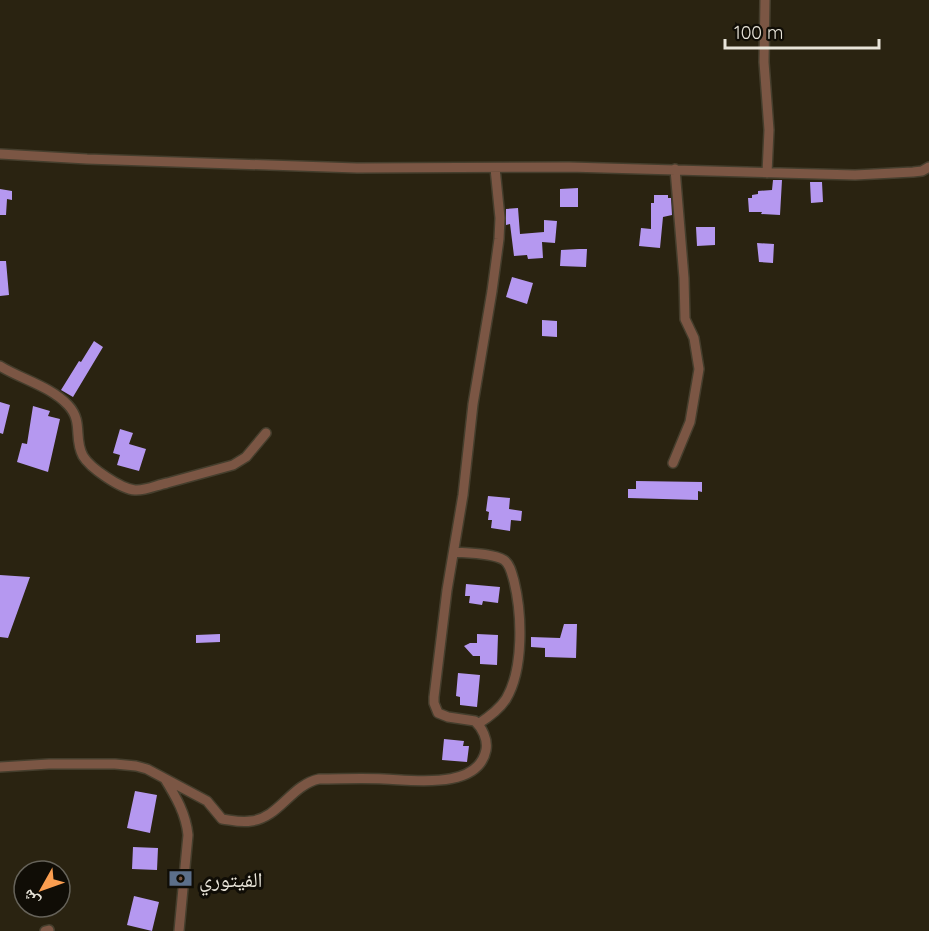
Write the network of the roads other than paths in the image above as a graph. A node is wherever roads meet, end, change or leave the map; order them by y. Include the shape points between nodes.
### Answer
1 (765, 0) edge
2 (0, 154) edge
3 (929, 167) edge
4 (495, 168) junction
5 (675, 169) junction
6 (767, 173) junction
7 (0, 366) edge
8 (266, 433) dead end
9 (672, 463) dead end
10 (454, 552) junction
11 (478, 724) junction
12 (0, 767) edge
13 (165, 779) junction
14 (179, 931) edge

1 - 6 street
2 - 4 street via 274,165
3 - 6 street via 913,172 855,175
4 - 5 street
4 - 10 street via 499,239
5 - 6 street
5 - 9 street via 686,319 699,369 690,422
7 - 8 street via 66,403 78,422 79,447 84,458 117,484 134,490 233,465
10 - 11 street via 434,703 443,716 470,719
10 - 11 street via 507,562 520,613 513,682 498,709
11 - 13 street via 486,739 486,751 470,772 447,779 309,781 263,818 251,821 222,819 207,801
12 - 13 street via 115,764 147,770
13 - 14 street via 187,821

